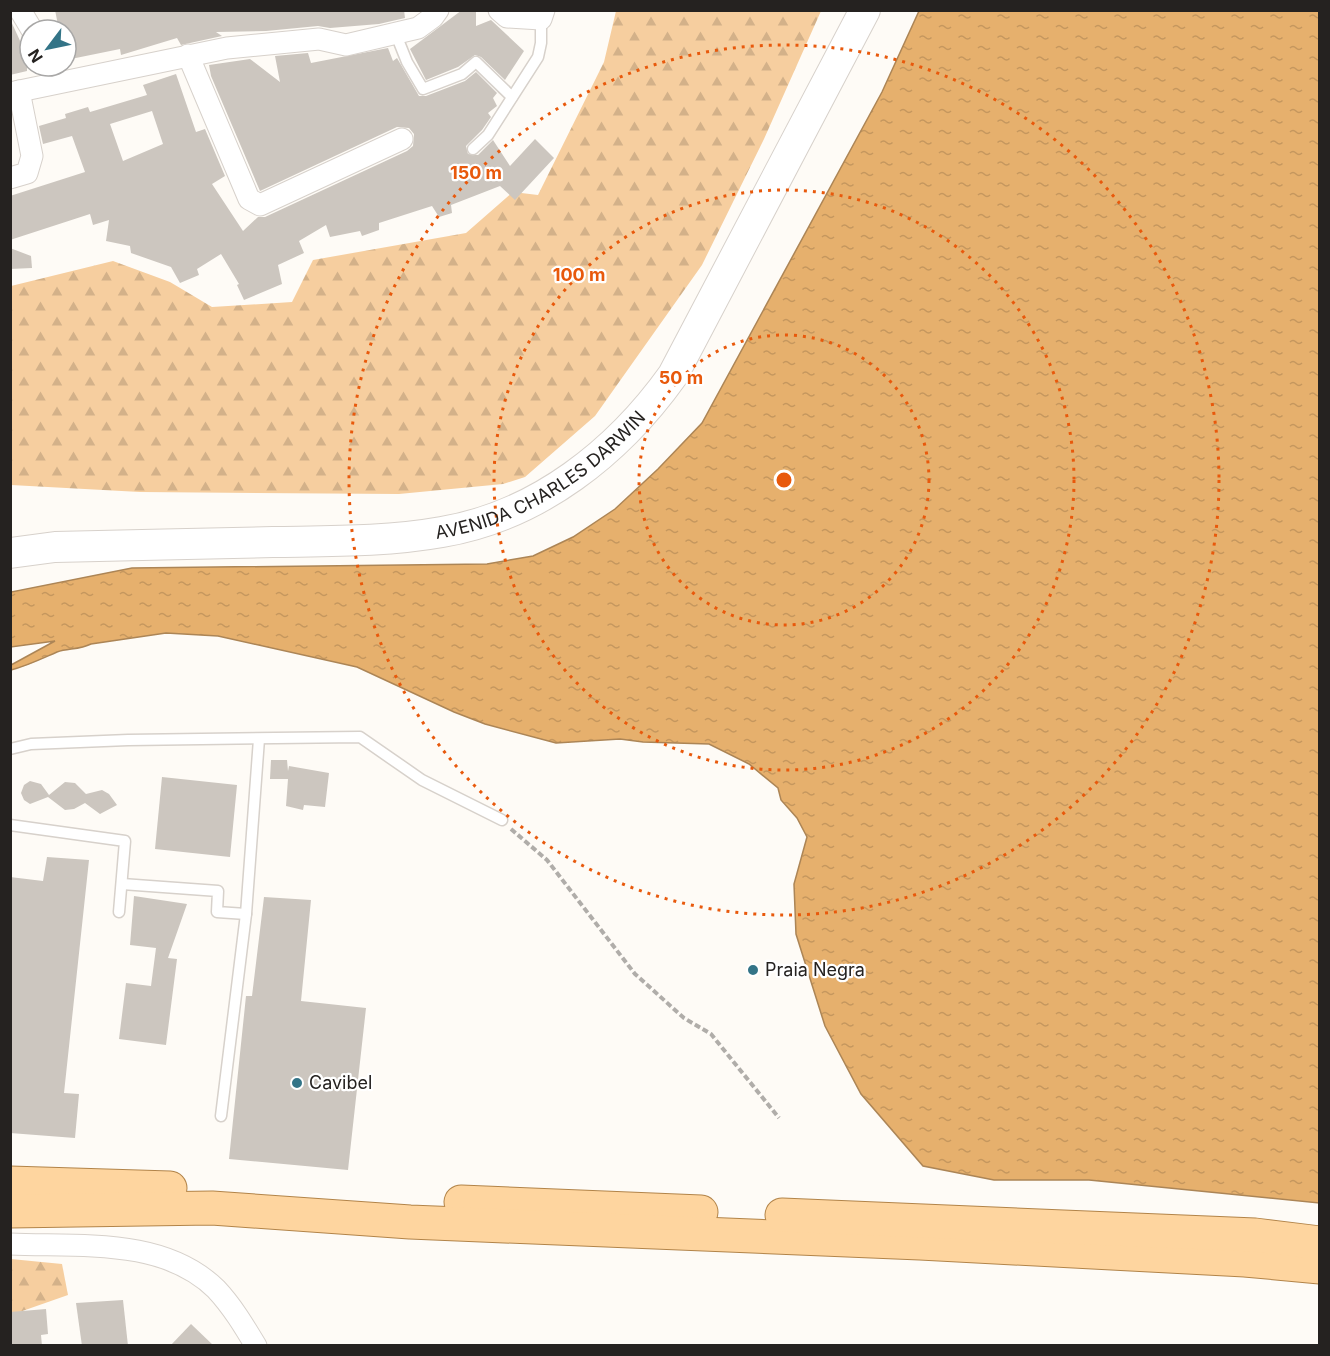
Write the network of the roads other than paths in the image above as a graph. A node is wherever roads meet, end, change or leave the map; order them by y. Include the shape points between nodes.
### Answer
1 (438, 10) edge
2 (499, 10) edge
3 (865, 10) edge
4 (543, 15) edge
5 (395, 32) junction
6 (188, 55) junction
7 (78, 70) edge
8 (43, 78) edge
9 (15, 92) edge
10 (512, 97) junction
11 (402, 139) dead end
12 (473, 149) dead end
13 (10, 178) edge
14 (10, 553) edge
15 (259, 739) junction
16 (10, 749) edge
17 (502, 820) road end
18 (10, 825) edge
19 (122, 884) junction
20 (119, 912) dead end
21 (246, 914) junction
22 (221, 1116) dead end
23 (10, 1183) edge
24 (10, 1211) edge
25 (1320, 1243) edge
26 (10, 1244) edge
27 (1320, 1267) edge
28 (256, 1346) edge

1 - 5 street via 418,28
2 - 4 street via 507,17
3 - 14 main road, AVENIDA CHARLES DARWIN via 673,375 622,438 548,492 476,524 410,537 55,547
4 - 10 lane via 538,57
5 - 6 street via 346,45 319,39
5 - 10 lane via 423,89 462,74 476,62
6 - 7 street
6 - 11 street via 249,200 260,205
8 - 9 street
9 - 13 street via 32,156 27,173
10 - 12 lane via 488,135
15 - 16 lane via 74,742
15 - 17 lane via 360,737 422,780
15 - 21 lane
18 - 19 lane via 125,841
19 - 20 lane
19 - 21 lane via 218,891 217,912
21 - 22 lane
23 - 25 main road via 1254,1235
24 - 27 main road via 212,1208 410,1222 920,1243
26 - 28 street via 143,1251 167,1260 194,1272 216,1289

